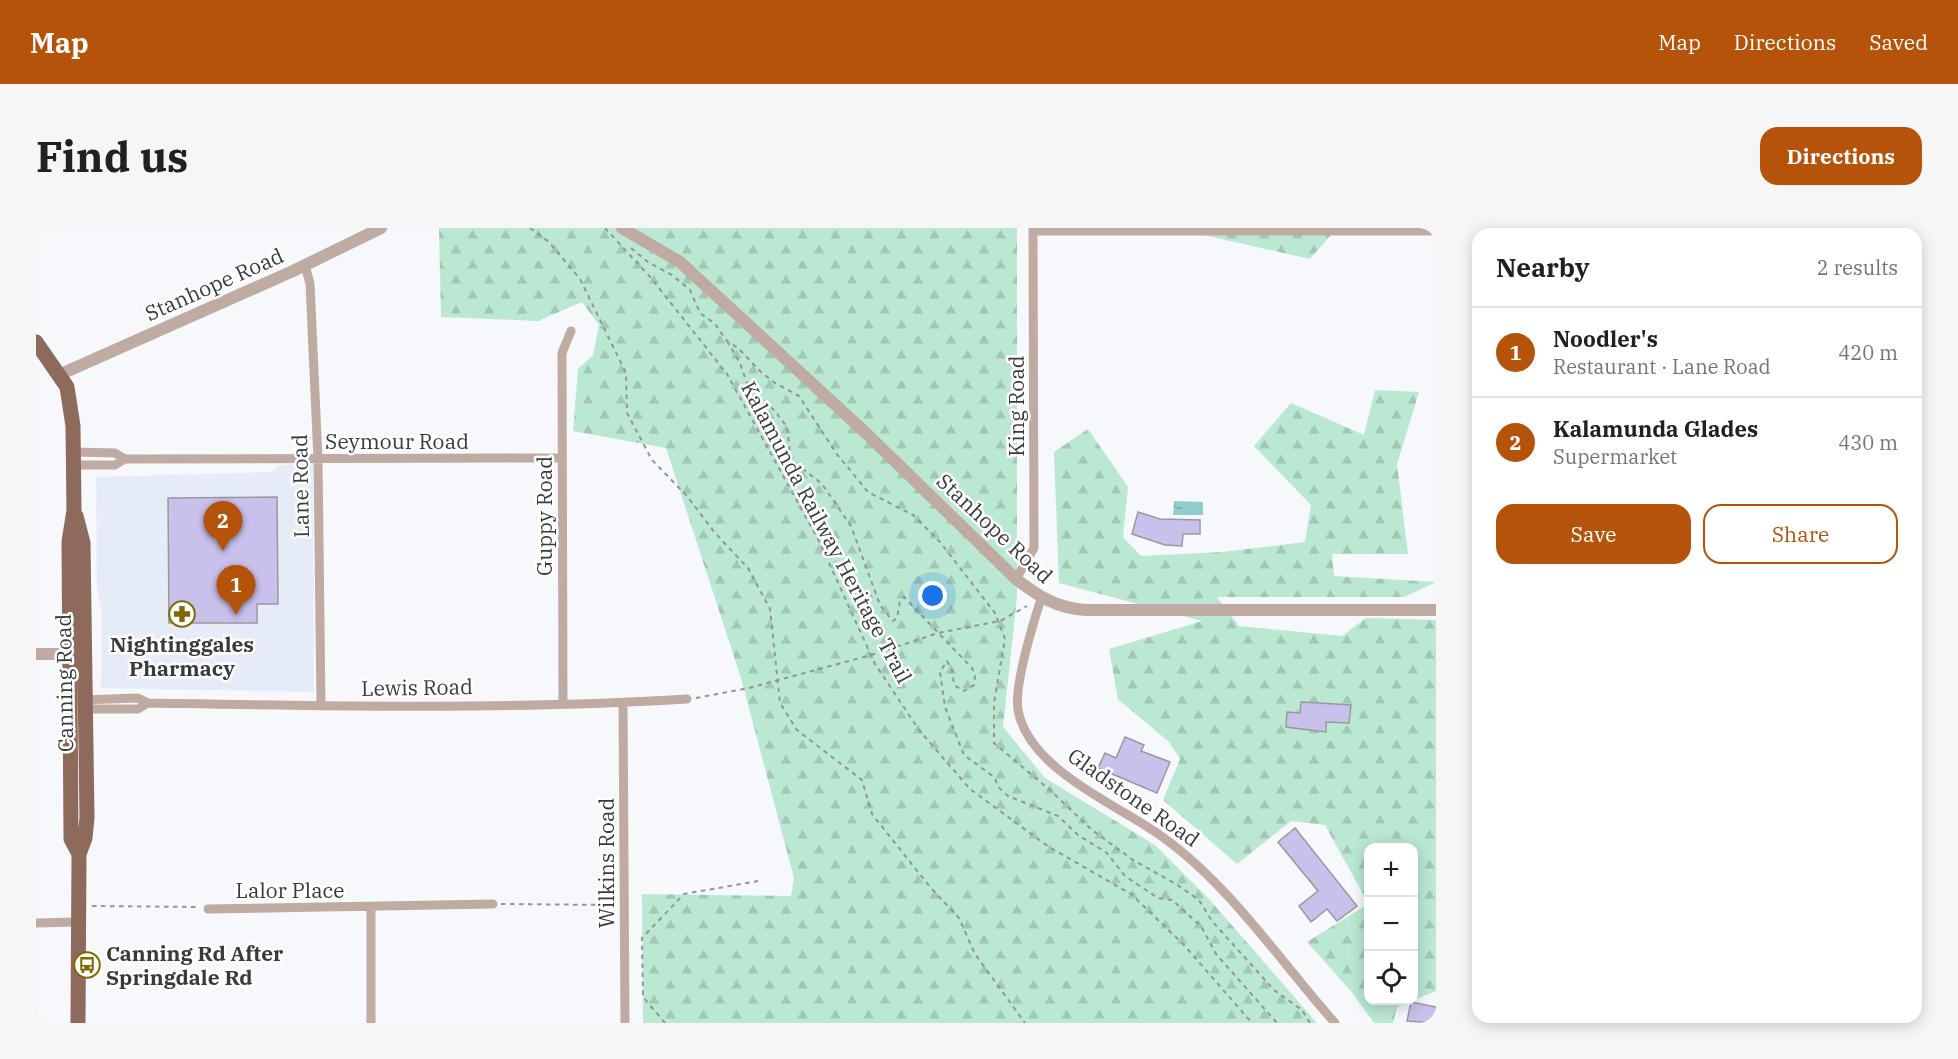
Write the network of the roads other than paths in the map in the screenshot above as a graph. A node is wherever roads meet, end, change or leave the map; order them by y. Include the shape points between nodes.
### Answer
1 (381, 228) edge
2 (622, 228) edge
3 (1033, 229) edge
4 (1436, 231) edge
5 (305, 265) junction
6 (571, 331) dead end
7 (36, 342) edge
8 (61, 374) junction
9 (562, 458) junction
10 (74, 459) junction
11 (318, 459) junction
12 (1016, 579) junction
13 (1041, 599) junction
14 (1436, 610) edge
15 (36, 654) edge
16 (77, 654) junction
17 (687, 699) road end
18 (623, 703) junction
19 (71, 704) junction
20 (87, 704) junction
21 (563, 704) junction
22 (321, 706) junction
23 (79, 854) junction
24 (493, 904) road end
25 (371, 908) junction
26 (208, 909) road end
27 (77, 915) junction
28 (36, 923) edge
29 (78, 1023) edge
30 (370, 1023) edge
31 (625, 1023) edge
32 (1335, 1023) edge

1 - 5 street, Stanhope Road
2 - 12 street, Stanhope Road via 680,262 867,434
3 - 4 street
3 - 12 street, King Road via 1034,548
5 - 8 street, Stanhope Road
5 - 11 street, Lane Road via 310,284
6 - 9 street, Guppy Road via 562,353
7 - 8 main road, Canning Road
8 - 10 main road, Canning Road via 71,406
9 - 11 street, Seymour Road
9 - 21 street, Guppy Road
10 - 11 street, Seymour Road via 115,465 125,459
10 - 16 main road, Canning Road via 74,510 69,542
11 - 22 street, Lane Road
12 - 13 street, Stanhope Road
13 - 14 street, Stanhope Road via 1064,609 1086,610
13 - 32 street, Gladstone Road via 1023,670 1018,710 1032,743 1076,783 1155,832 1194,862
15 - 16 street
16 - 19 main road, Canning Road
16 - 20 main road, Canning Road
17 - 18 street, Lewis Road
18 - 21 street, Lewis Road
18 - 31 street, Wilkins Road
19 - 20 street, Lewis Road
19 - 23 main road, Canning Road via 71,839
20 - 22 street, Lewis Road via 138,698 148,703
20 - 23 main road, Canning Road via 87,818
21 - 22 street, Lewis Road
23 - 27 main road, Canning Road
24 - 25 street, Lalor Place
25 - 26 street, Lalor Place
25 - 30 street, Lalor Place
27 - 28 street
27 - 29 main road, Canning Road

